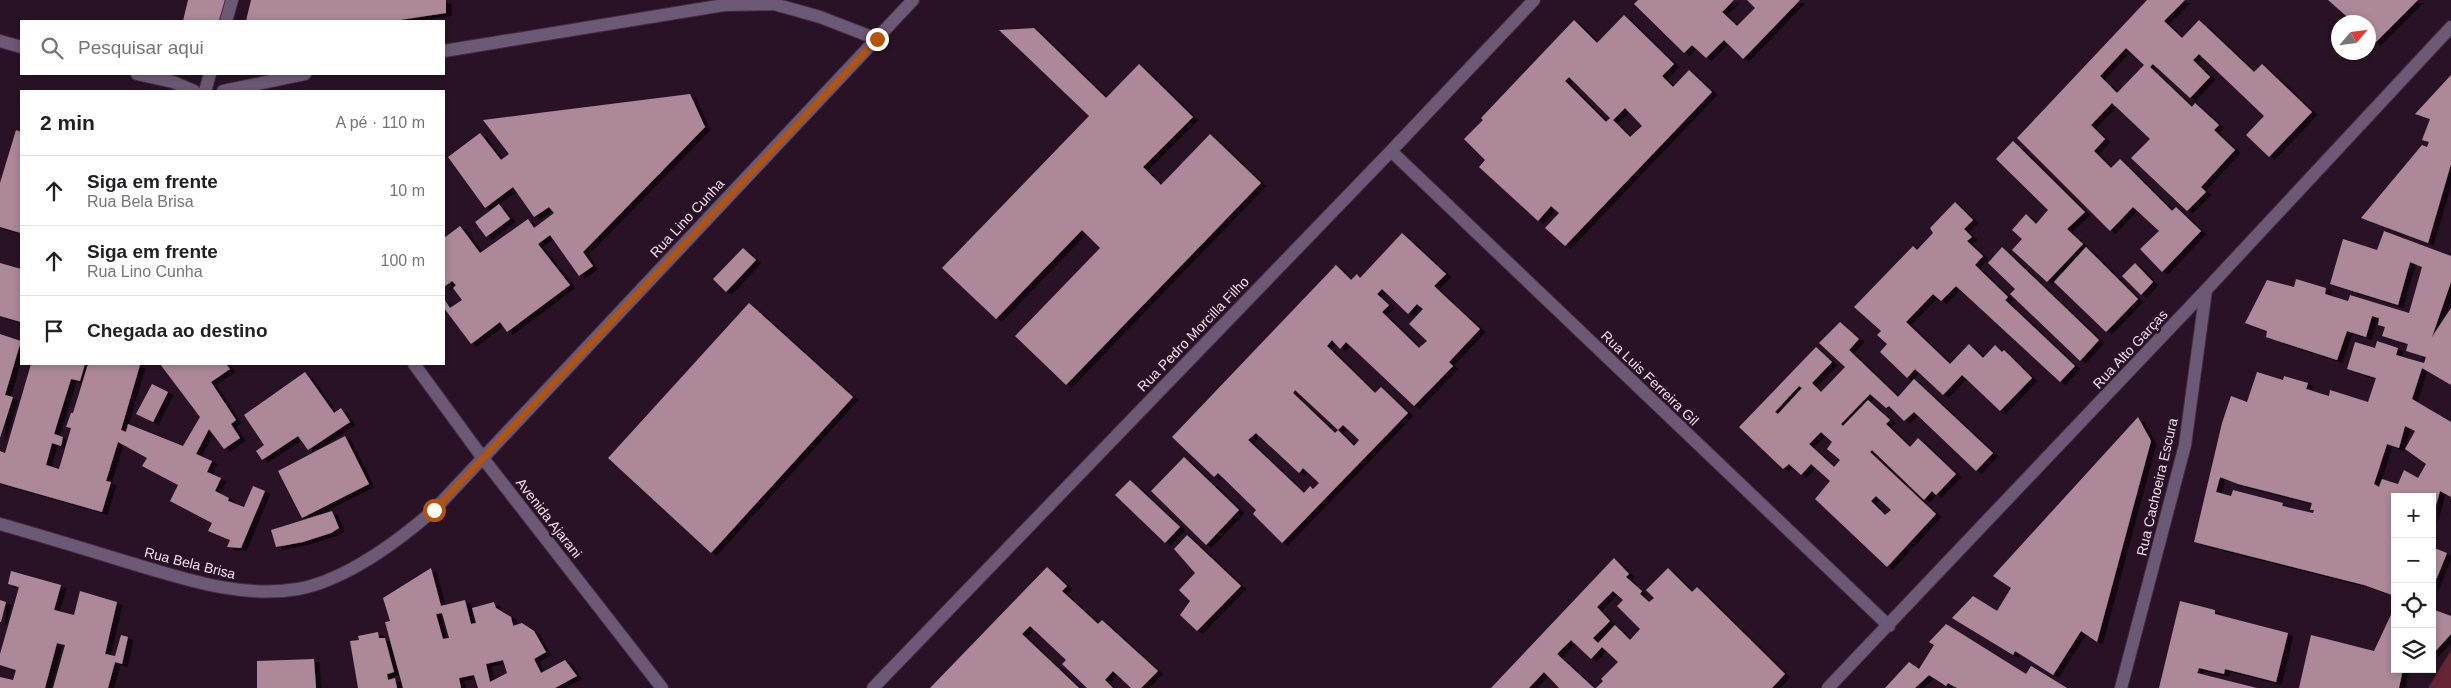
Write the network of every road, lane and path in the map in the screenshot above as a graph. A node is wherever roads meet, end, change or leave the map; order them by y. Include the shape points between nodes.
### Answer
1 (232, 0) edge
2 (913, 0) edge
3 (1534, 0) edge
4 (226, 20) edge
5 (2451, 27) edge
6 (877, 39) junction
7 (0, 41) edge
8 (20, 47) edge
9 (445, 51) edge
10 (142, 75) edge
11 (210, 75) edge
12 (300, 75) edge
13 (192, 90) edge
14 (205, 90) edge
15 (228, 90) edge
16 (1391, 151) junction
17 (2206, 290) junction
18 (415, 365) edge
19 (482, 457) junction
20 (0, 524) edge
21 (1889, 626) junction
22 (662, 688) edge
23 (873, 688) edge
24 (1828, 688) edge
25 (2122, 688) edge

1 - 4 street
2 - 6 street, Rua Lino Cunha
3 - 16 street, Rua Pedro Morcilla Filho
5 - 17 street, Rua Alto Garças
6 - 9 street via 774,4 724,5
6 - 19 street, Rua Lino Cunha
7 - 8 street
10 - 13 street
11 - 14 street
12 - 15 street
16 - 21 street, Rua Luis Ferreira Gil
16 - 23 street, Rua Pedro Morcilla Filho
17 - 21 street, Rua Alto Garças
17 - 25 street, Rua Cachoeira Escura via 2185,445
18 - 19 street, Avenida Ajarani
19 - 20 street, Rua Bela Brisa via 434,510 402,537 348,571 298,589 241,591 190,580
19 - 22 street, Avenida Ajarani
21 - 24 street, Rua Alto Garças

